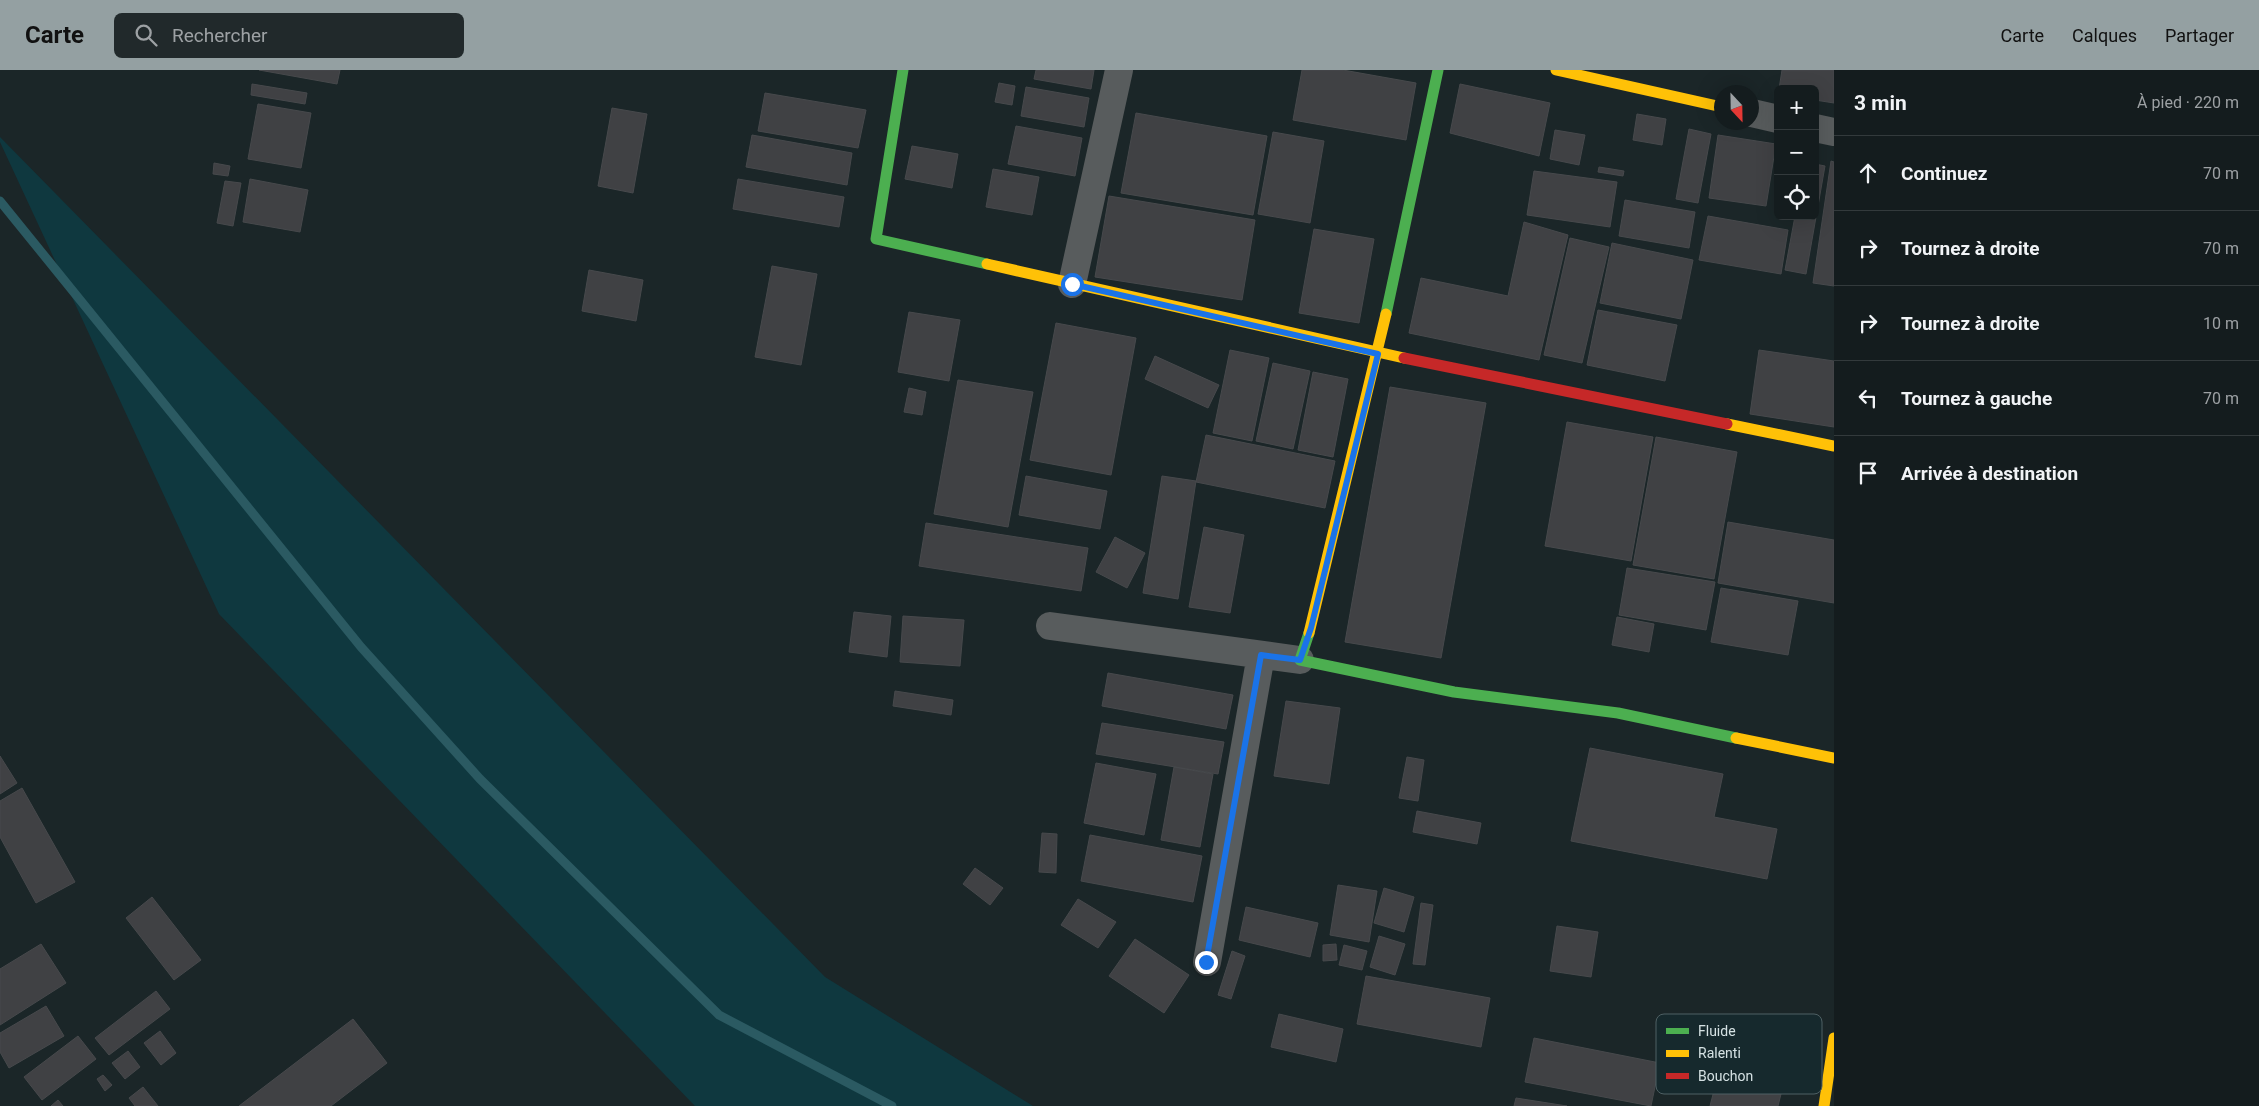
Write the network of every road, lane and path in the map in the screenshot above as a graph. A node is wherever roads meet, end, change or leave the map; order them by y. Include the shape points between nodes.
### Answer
1 (903, 70) edge
2 (1119, 70) edge
3 (1438, 70) edge
4 (1556, 70) edge
5 (1714, 105) edge
6 (1759, 115) edge
7 (1774, 118) edge
8 (1819, 129) edge
9 (1834, 132) edge
10 (1072, 284) junction
11 (1378, 354) junction
12 (1834, 446) edge
13 (1050, 626) dead end
14 (1261, 655) junction
15 (1300, 660) junction
16 (1834, 758) edge
17 (1206, 962) dead end
18 (1834, 1038) edge
19 (1828, 1103) edge

1 - 10 street via 876,239
2 - 10 street
3 - 11 street
4 - 5 street
6 - 7 street
8 - 9 street
10 - 11 street
11 - 12 street
11 - 15 street via 1311,628
13 - 14 street
14 - 15 street
14 - 17 street
15 - 16 street via 1454,692 1618,713
18 - 19 street

